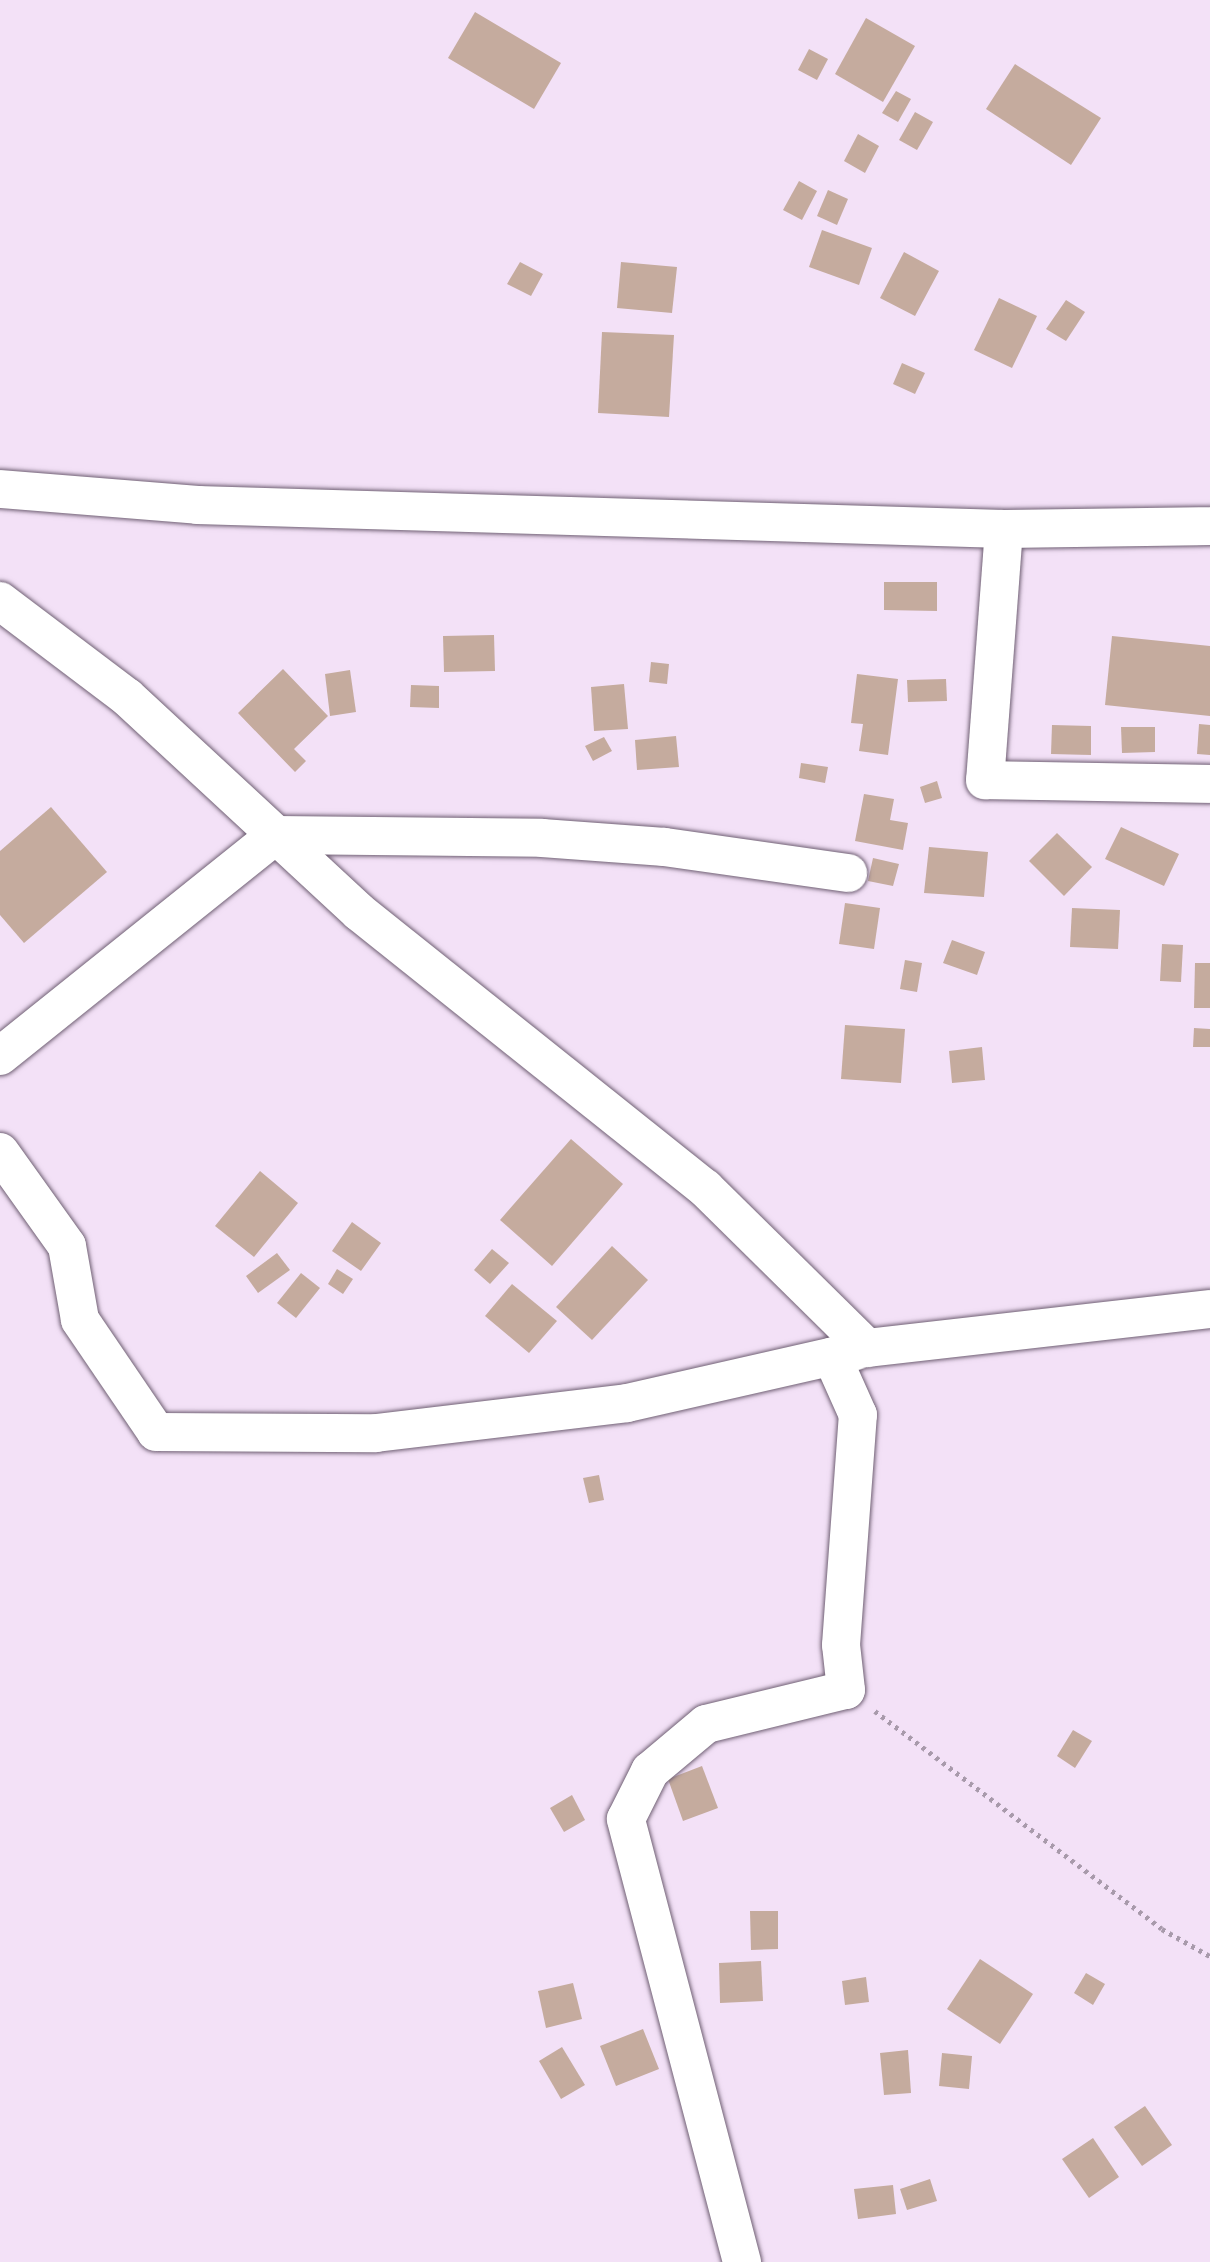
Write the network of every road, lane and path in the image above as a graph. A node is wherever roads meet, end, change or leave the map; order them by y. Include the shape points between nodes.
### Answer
1 (0, 489) edge
2 (1210, 526) edge
3 (1004, 529) junction
4 (1, 597) edge
5 (1210, 785) edge
6 (276, 835) junction
7 (848, 873) dead end
8 (0, 1055) edge
9 (0, 1152) edge
10 (1210, 1309) edge
11 (850, 1352) junction
12 (846, 1689) junction
13 (1210, 1956) edge
14 (742, 2262) edge

1 - 3 street via 197,505
2 - 3 street
3 - 5 street via 985,780
4 - 6 street via 127,697
6 - 7 street via 570,840
6 - 8 street
6 - 11 street via 359,912 705,1188
9 - 11 street via 67,1246 80,1320 156,1432 376,1433 627,1403
10 - 11 street
11 - 12 street via 858,1415 841,1645
12 - 13 path via 1162,1929
12 - 14 street via 706,1724 650,1771 626,1819

